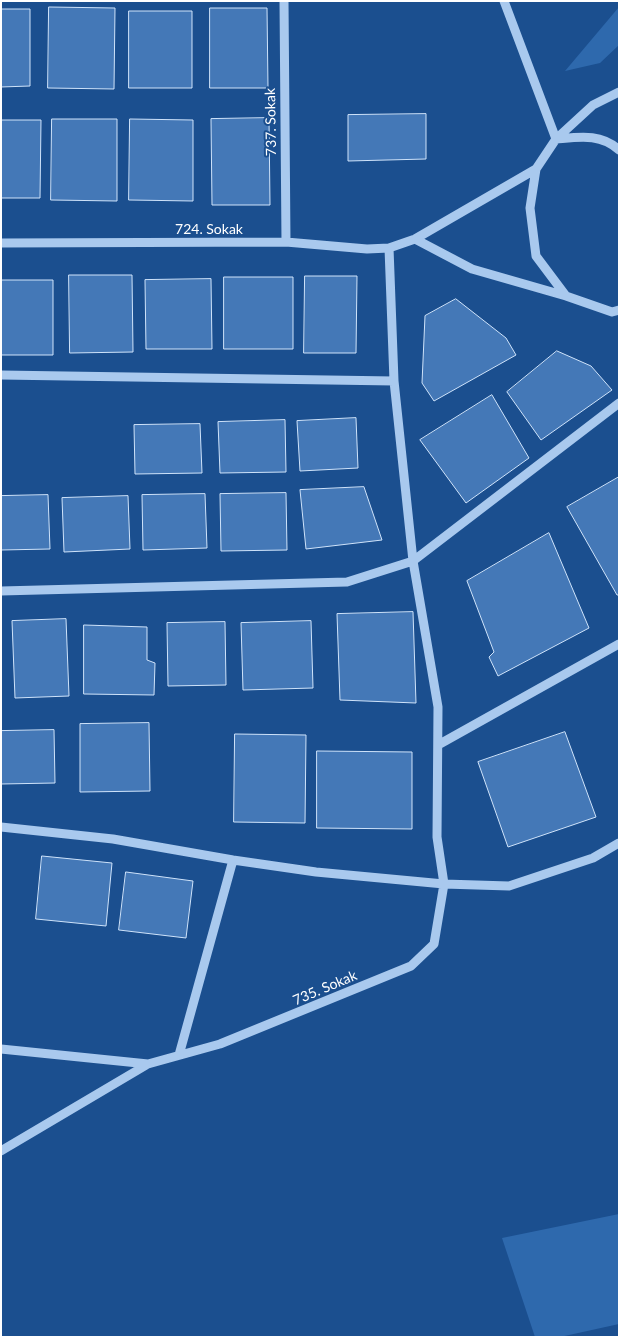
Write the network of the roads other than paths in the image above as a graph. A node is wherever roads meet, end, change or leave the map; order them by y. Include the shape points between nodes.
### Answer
1 (284, 1) edge
2 (504, 1) edge
3 (619, 92) edge
4 (556, 138) junction
5 (619, 150) edge
6 (536, 169) junction
7 (415, 239) junction
8 (286, 242) junction
9 (1, 243) edge
10 (389, 248) junction
11 (566, 296) junction
12 (616, 312) edge
13 (1, 375) edge
14 (394, 381) junction
15 (619, 403) edge
16 (413, 561) junction
17 (1, 591) edge
18 (619, 644) edge
19 (438, 745) junction
20 (1, 827) edge
21 (619, 843) edge
22 (233, 860) junction
23 (444, 884) junction
24 (1, 1049) edge
25 (179, 1055) junction
26 (148, 1064) junction
27 (1, 1151) edge

1 - 8 street, 737. Sokak
2 - 4 street
3 - 4 street via 593,105
4 - 5 street via 586,136 609,141
4 - 6 street
6 - 7 street, 724. Sokak
6 - 11 street via 530,208 536,256
7 - 10 street, 724. Sokak
7 - 11 street via 472,270
8 - 9 street, 724. Sokak
8 - 10 street, 724. Sokak
10 - 14 street, 735. Sokak
11 - 12 street
13 - 14 street
14 - 16 street, 735. Sokak
15 - 16 street
16 - 17 street via 347,582
16 - 19 street, 735. Sokak via 438,707
18 - 19 street
19 - 23 street, 735. Sokak via 437,837
20 - 22 street via 113,839
21 - 23 street via 593,858 509,886
22 - 23 street via 316,872
22 - 25 street
23 - 25 street, 735. Sokak via 434,944 411,966 290,1018 220,1044
24 - 26 street
25 - 26 street, 735. Sokak
26 - 27 street, 735. Sokak

